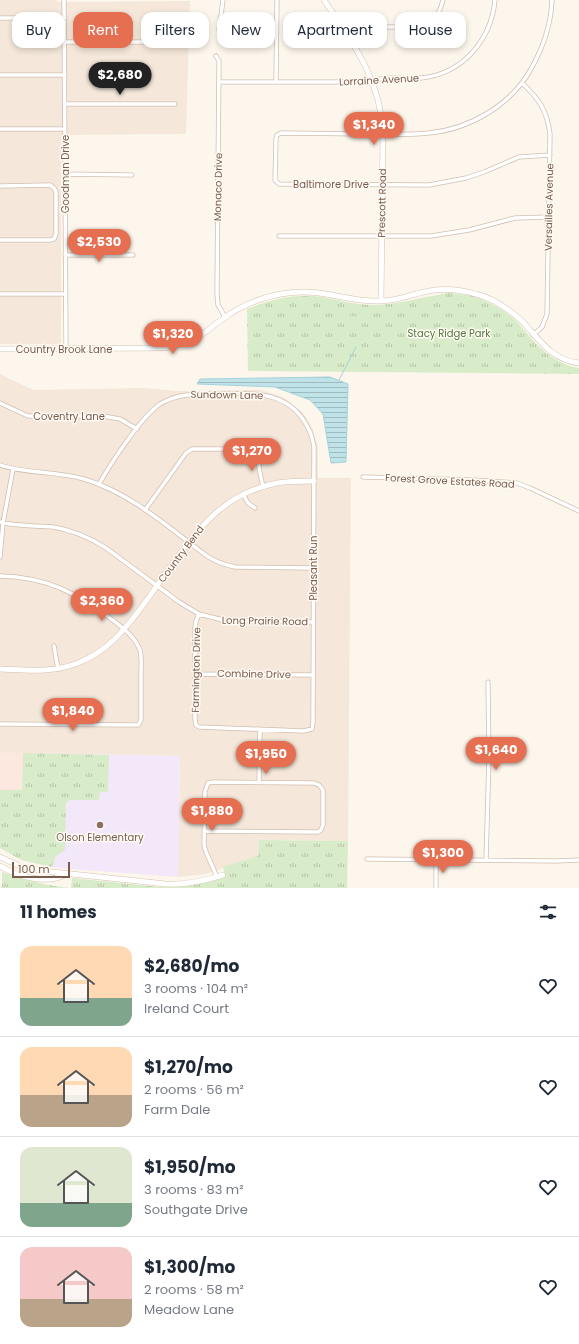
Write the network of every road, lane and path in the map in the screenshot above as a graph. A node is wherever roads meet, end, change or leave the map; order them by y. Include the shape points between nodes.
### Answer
1 (64, 0) edge
2 (223, 0) edge
3 (277, 0) edge
4 (324, 0) edge
5 (443, 0) edge
6 (495, 0) edge
7 (552, 0) edge
8 (64, 12) edge
9 (221, 12) edge
10 (0, 18) edge
11 (12, 18) edge
12 (387, 28) edge
13 (65, 42) edge
14 (141, 42) edge
15 (65, 48) edge
16 (216, 56) dead end
17 (0, 75) edge
18 (65, 75) junction
19 (373, 81) junction
20 (219, 82) junction
21 (276, 82) junction
22 (522, 83) junction
23 (65, 104) junction
24 (175, 104) dead end
25 (0, 129) edge
26 (65, 129) junction
27 (383, 134) junction
28 (550, 155) junction
29 (65, 174) junction
30 (132, 175) dead end
31 (382, 185) junction
32 (0, 186) edge
33 (549, 217) junction
34 (279, 236) dead end
35 (381, 236) junction
36 (0, 240) edge
37 (133, 255) dead end
38 (65, 256) junction
39 (0, 294) edge
40 (65, 294) junction
41 (381, 301) junction
42 (225, 317) junction
43 (533, 335) junction
44 (66, 348) junction
45 (0, 349) edge
46 (579, 363) edge
47 (0, 403) edge
48 (137, 429) junction
49 (310, 431) joint
50 (0, 465) edge
51 (13, 469) junction
52 (363, 477) dead end
53 (314, 481) junction
54 (99, 484) junction
55 (263, 487) junction
56 (243, 494) junction
57 (255, 508) dead end
58 (144, 510) junction
59 (579, 511) edge
60 (2, 523) edge
61 (188, 542) junction
62 (0, 556) edge
63 (313, 568) junction
64 (0, 576) edge
65 (157, 586) junction
66 (199, 614) junction
67 (313, 622) junction
68 (124, 630) junction
69 (54, 646) dead end
70 (0, 669) edge
71 (58, 669) junction
72 (195, 674) junction
73 (313, 675) junction
74 (488, 682) dead end
75 (0, 724) edge
76 (260, 730) junction
77 (259, 782) junction
78 (204, 831) junction
79 (1, 859) edge
80 (367, 859) dead end
81 (436, 860) junction
82 (486, 860) junction
83 (579, 860) edge
84 (0, 866) edge
85 (68, 874) junction
86 (223, 874) dead end
87 (217, 876) junction
88 (436, 888) edge

1 - 8 street, Goodman Drive
2 - 9 street
3 - 21 street
4 - 19 street, Prescott Road via 367,67
5 - 12 street via 433,20 420,27
6 - 19 street, Lorraine Avenue via 492,18 484,37 473,53 458,66 430,77 381,78
7 - 22 street via 544,40 535,62
10 - 11 street
13 - 14 street
15 - 18 street, Goodman Drive
16 - 20 street, Monaco Drive via 219,61
17 - 18 street
18 - 23 street, Goodman Drive
19 - 21 street, Lorraine Avenue
19 - 27 street, Prescott Road via 380,106
20 - 21 street, Lorraine Avenue
20 - 42 street, Monaco Drive via 217,293 218,305
22 - 27 street via 493,110 457,128 431,133
22 - 28 street, Versailles Avenue via 538,100 546,115 550,134
23 - 24 street
23 - 26 street, Goodman Drive
25 - 26 street
26 - 29 street, Goodman Drive
27 - 31 street, Prescott Road
27 - 31 street, Baltimore Drive via 278,135 275,179 278,184
28 - 31 street, Baltimore Drive via 519,157 452,182 429,185
28 - 33 street, Versailles Avenue
29 - 30 street
29 - 38 street, Goodman Drive
31 - 35 street, Prescott Road
32 - 36 street via 50,185 56,192 55,238
33 - 35 street via 515,218 444,235
33 - 43 street, Versailles Avenue via 547,314 542,327
34 - 35 street
35 - 41 street, Prescott Road
37 - 38 street
38 - 40 street, Goodman Drive
39 - 40 street
40 - 44 street, Goodman Drive
41 - 42 street, Country Brook Lane via 294,292 259,300
41 - 43 street, Country Brook Lane via 436,290 466,291 486,297 504,307
42 - 44 street, Country Brook Lane via 189,340 152,348
43 - 46 street, Country Brook Lane via 554,354
44 - 45 street, Country Brook Lane
47 - 48 street, Coventry Lane via 28,416 103,416 120,419
48 - 49 street, Sundown Lane via 155,408 179,396 244,393 269,396 283,401 304,419
48 - 54 street, Sundown Lane
49 - 53 street, Pleasant Run via 314,447
50 - 51 street
51 - 54 street via 70,475
51 - 60 street
52 - 59 street, Forest Grove Estates Road via 517,483
53 - 55 street, Country Bend via 286,482
53 - 63 street, Pleasant Run
54 - 58 street via 127,497
55 - 56 street, Country Bend
55 - 58 street via 257,450 196,448 189,450
56 - 57 street via 248,503
56 - 61 street, Country Bend via 210,517
58 - 61 street
60 - 62 street
60 - 65 street, Long Prairie Road via 54,527 77,533 106,548
61 - 63 street via 226,566
61 - 65 street, Country Bend
63 - 67 street, Pleasant Run
64 - 68 street via 26,578 65,589
65 - 66 street, Long Prairie Road
65 - 68 street, Country Bend
66 - 67 street, Long Prairie Road via 223,620
66 - 72 street, Farmington Drive via 195,628
67 - 73 street, Pleasant Run
68 - 71 street, Country Bend via 104,649 78,663
68 - 75 street via 136,642 141,657 140,724
69 - 71 street
70 - 71 street, Country Bend
72 - 73 street, Combine Drive
72 - 76 street, Farmington Drive via 196,725
73 - 76 street, Pleasant Run via 312,729
74 - 82 street
76 - 77 street
77 - 78 street via 208,783 205,791
77 - 78 street via 314,783 321,786 321,830 316,833
78 - 87 street via 206,852
79 - 85 street via 22,867
80 - 81 street
81 - 82 street
81 - 88 street
82 - 83 street
84 - 85 street via 34,878 51,879
85 - 87 street via 174,884 203,881
86 - 87 street

